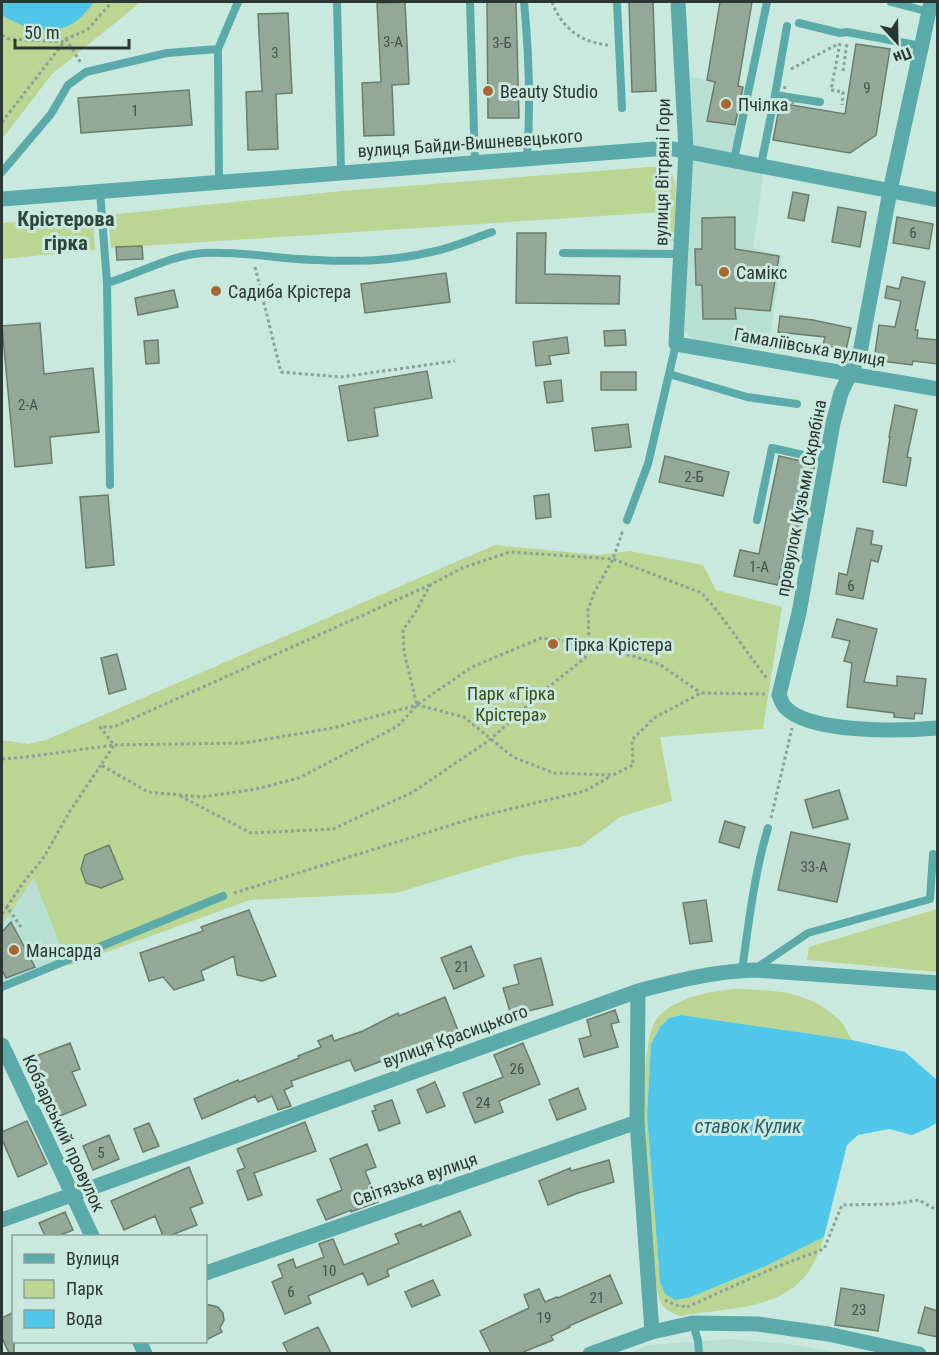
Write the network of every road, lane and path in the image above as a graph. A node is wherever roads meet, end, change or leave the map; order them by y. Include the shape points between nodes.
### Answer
1 (112, 2) edge
2 (238, 2) edge
3 (337, 2) edge
4 (470, 2) edge
5 (524, 2) edge
6 (552, 2) edge
7 (616, 2) edge
8 (678, 2) edge
9 (767, 2) edge
10 (891, 2) edge
11 (932, 5) edge
12 (799, 23) dead end
13 (787, 26) dead end
14 (847, 32) junction
15 (2, 35) edge
16 (65, 40) junction
17 (839, 43) junction
18 (848, 45) junction
19 (619, 46) junction
20 (921, 46) junction
21 (218, 49) junction
22 (843, 71) dead end
23 (86, 72) junction
24 (786, 72) dead end
25 (785, 79) dead end
26 (775, 95) junction
27 (820, 102) dead end
28 (795, 103) dead end
29 (842, 105) dead end
30 (621, 108) dead end
31 (2, 122) edge
32 (686, 150) junction
33 (527, 157) junction
34 (734, 160) junction
35 (475, 162) junction
36 (761, 165) junction
37 (2, 172) edge
38 (341, 172) junction
39 (219, 182) junction
40 (100, 191) junction
41 (890, 191) junction
42 (2, 199) edge
43 (938, 200) edge
44 (492, 232) dead end
45 (252, 254) junction
46 (563, 254) dead end
47 (681, 254) junction
48 (108, 283) junction
49 (676, 344) junction
50 (455, 361) dead end
51 (851, 373) junction
52 (669, 374) junction
53 (938, 389) edge
54 (797, 404) dead end
55 (826, 460) junction
56 (110, 485) dead end
57 (627, 520) joint
58 (757, 520) dead end
59 (613, 559) junction
60 (430, 585) junction
61 (590, 643) junction
62 (701, 693) junction
63 (779, 695) junction
64 (417, 705) junction
65 (795, 715) junction
66 (938, 728) edge
67 (491, 739) junction
68 (114, 745) junction
69 (2, 759) edge
70 (101, 765) junction
71 (613, 775) junction
72 (178, 795) junction
73 (768, 828) joint
74 (933, 854) dead end
75 (224, 897) joint
76 (7, 907) junction
77 (2, 914) edge
78 (21, 927) dead end
79 (749, 970) junction
80 (938, 983) edge
81 (2, 987) edge
82 (638, 991) junction
83 (2, 1045) edge
84 (637, 1122) junction
85 (72, 1195) junction
86 (938, 1211) edge
87 (2, 1220) edge
88 (92, 1235) edge
89 (207, 1273) edge
90 (687, 1307) dead end
91 (693, 1323) junction
92 (652, 1332) junction
93 (590, 1353) edge
94 (699, 1353) edge
95 (919, 1353) edge

1 - 16 path via 87,30
2 - 21 lane
3 - 38 lane
4 - 35 lane
5 - 33 lane via 529,55
6 - 19 path via 566,28 593,44
7 - 19 lane
8 - 32 street, вулиця Вітряні Гори
9 - 34 lane
10 - 11 lane
11 - 20 street, провулок Кузьми Скрябіна
12 - 14 lane
13 - 26 lane
14 - 18 path
14 - 20 lane
15 - 16 path via 9,39
16 - 23 path
16 - 31 path
17 - 18 path
17 - 24 path
17 - 29 path via 831,90 843,92
18 - 22 path
19 - 30 lane
20 - 41 street, провулок Кузьми Скрябіна
21 - 23 lane via 167,53
21 - 39 lane
23 - 37 lane via 69,85 51,114
25 - 28 path, bridge via 783,100
26 - 27 lane
26 - 36 lane
32 - 33 street, вулиця Байди-Вишневецького
32 - 34 street, вулиця Байди-Вишневецького
32 - 47 street, вулиця Вітряні Гори
33 - 35 street, вулиця Байди-Вишневецького
34 - 36 street, вулиця Байди-Вишневецького
35 - 38 street, вулиця Байди-Вишневецького
36 - 41 street, вулиця Байди-Вишневецького
38 - 39 street, вулиця Байди-Вишневецького
39 - 40 street, вулиця Байди-Вишневецького
40 - 42 street, вулиця Байди-Вишневецького
40 - 48 lane
41 - 43 street, вулиця Байди-Вишневецького
41 - 51 street, провулок Кузьми Скрябіна via 860,353
44 - 45 lane via 432,252 394,258 315,260
45 - 48 lane via 186,255
45 - 50 path via 281,372 341,377
46 - 47 lane
47 - 49 street, вулиця Вітряні Гори
48 - 56 lane
49 - 51 street, Гамаліївська вулиця
49 - 52 lane
51 - 53 street, Гамаліївська вулиця
51 - 55 street, провулок Кузьми Скрябіна via 841,393
52 - 54 lane via 747,397
52 - 57 lane via 648,464
55 - 58 lane via 772,448
55 - 63 street, провулок Кузьми Скрябіна
57 - 59 path
59 - 60 path via 510,552 462,568
59 - 61 path via 588,610
59 - 63 path via 702,593
60 - 64 path via 403,630 404,652
60 - 68 path via 114,727 100,727
61 - 62 path via 659,664
61 - 64 path via 541,638 472,667
61 - 67 path via 585,658
62 - 63 path
62 - 71 path via 654,718 632,740 633,765
63 - 65 street
64 - 67 path via 464,717
64 - 68 path via 333,728 244,743
64 - 72 path via 398,726 298,778 202,797
65 - 66 street via 817,723 880,730
65 - 73 path
67 - 71 path via 513,757 554,773
67 - 72 path via 413,792 333,829 250,833
68 - 69 path
68 - 70 path
70 - 72 path via 148,792
70 - 76 path via 44,857
71 - 75 path via 585,791 477,817
73 - 79 lane via 754,883
74 - 79 lane via 930,899 808,933
75 - 81 lane
76 - 77 path
76 - 78 path
79 - 80 street, вулиця Красицького
79 - 82 street, вулиця Красицького via 682,979
82 - 84 street
82 - 85 street, вулиця Красицького
83 - 85 street, Кобзарський провулок
84 - 89 street, Світязька вулиця
84 - 92 street
85 - 87 street, вулиця Красицького
85 - 88 street, Кобзарський провулок
86 - 90 path via 919,1200 842,1205 824,1249
91 - 92 street
91 - 94 lane
91 - 95 street via 758,1324
92 - 93 street

